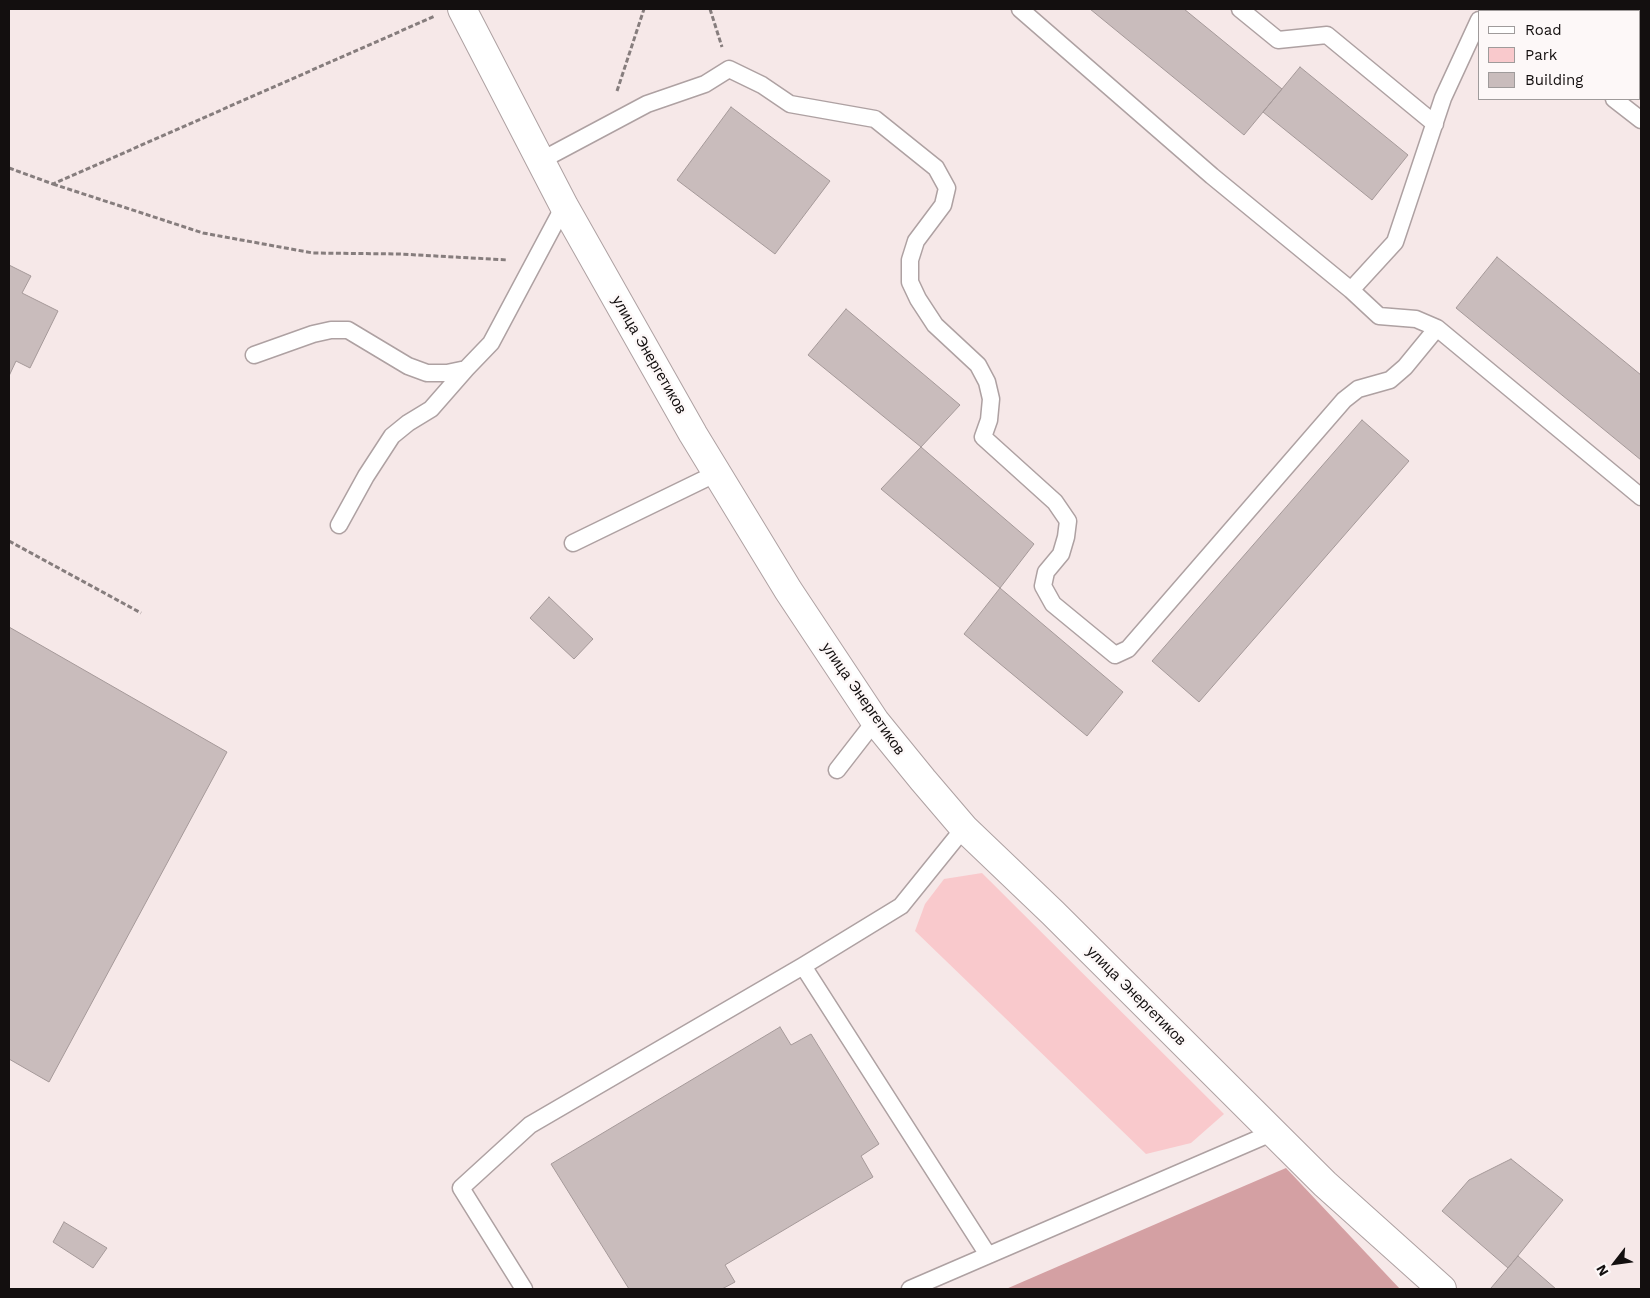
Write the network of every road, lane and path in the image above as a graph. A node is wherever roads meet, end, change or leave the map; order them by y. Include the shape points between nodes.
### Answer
1 (644, 9) edge
2 (710, 9) edge
3 (1020, 9) edge
4 (1240, 9) edge
5 (452, 11) edge
6 (1478, 22) edge
7 (729, 69) junction
8 (1615, 100) edge
9 (1641, 120) edge
10 (1435, 124) junction
11 (602, 126) junction
12 (540, 161) junction
13 (9, 168) edge
14 (53, 184) junction
15 (564, 206) junction
16 (527, 275) junction
17 (1351, 290) junction
18 (1437, 328) junction
19 (254, 355) dead end
20 (466, 369) junction
21 (717, 473) junction
22 (1641, 497) edge
23 (339, 525) dead end
24 (9, 541) edge
25 (573, 543) dead end
26 (141, 613) dead end
27 (875, 721) junction
28 (837, 770) dead end
29 (964, 828) junction
30 (803, 966) junction
31 (1274, 1132) junction
32 (988, 1255) junction
33 (524, 1289) edge
34 (910, 1289) edge
35 (1442, 1289) edge

1 - 11 path via 609,114
2 - 7 path
3 - 17 lane via 1212,176
4 - 10 lane via 1278,40 1327,36
5 - 12 street, улица Энергетиков
5 - 14 path
6 - 10 lane
7 - 11 lane via 705,84 647,104
7 - 18 lane via 762,85 790,104 875,118 936,168 947,188 943,205 916,241 910,260 910,282 935,325 978,365 987,382 991,399 983,437 1055,502 1068,521 1061,554 1046,572 1043,586 1053,604 1115,655 1128,649 1344,400 1358,389 1390,380
8 - 9 lane
10 - 17 lane via 1394,242
11 - 12 lane
12 - 15 street, улица Энергетиков
13 - 14 path
14 - 16 path via 203,233 313,254 400,254 512,260
15 - 16 lane
15 - 21 street, улица Энергетиков
16 - 20 lane via 491,343
17 - 18 lane via 1379,316 1416,319
18 - 22 lane
19 - 20 lane via 313,334 348,330 408,366 427,373
20 - 23 lane via 431,409 392,436
21 - 25 lane
21 - 27 street, улица Энергетиков via 788,590
24 - 26 path
27 - 28 lane
27 - 29 street, улица Энергетиков
29 - 30 lane via 901,906
29 - 31 street, улица Энергетиков
30 - 32 lane
30 - 33 lane via 530,1125 461,1188
31 - 32 lane
31 - 35 street, улица Энергетиков via 1325,1184
32 - 34 lane

